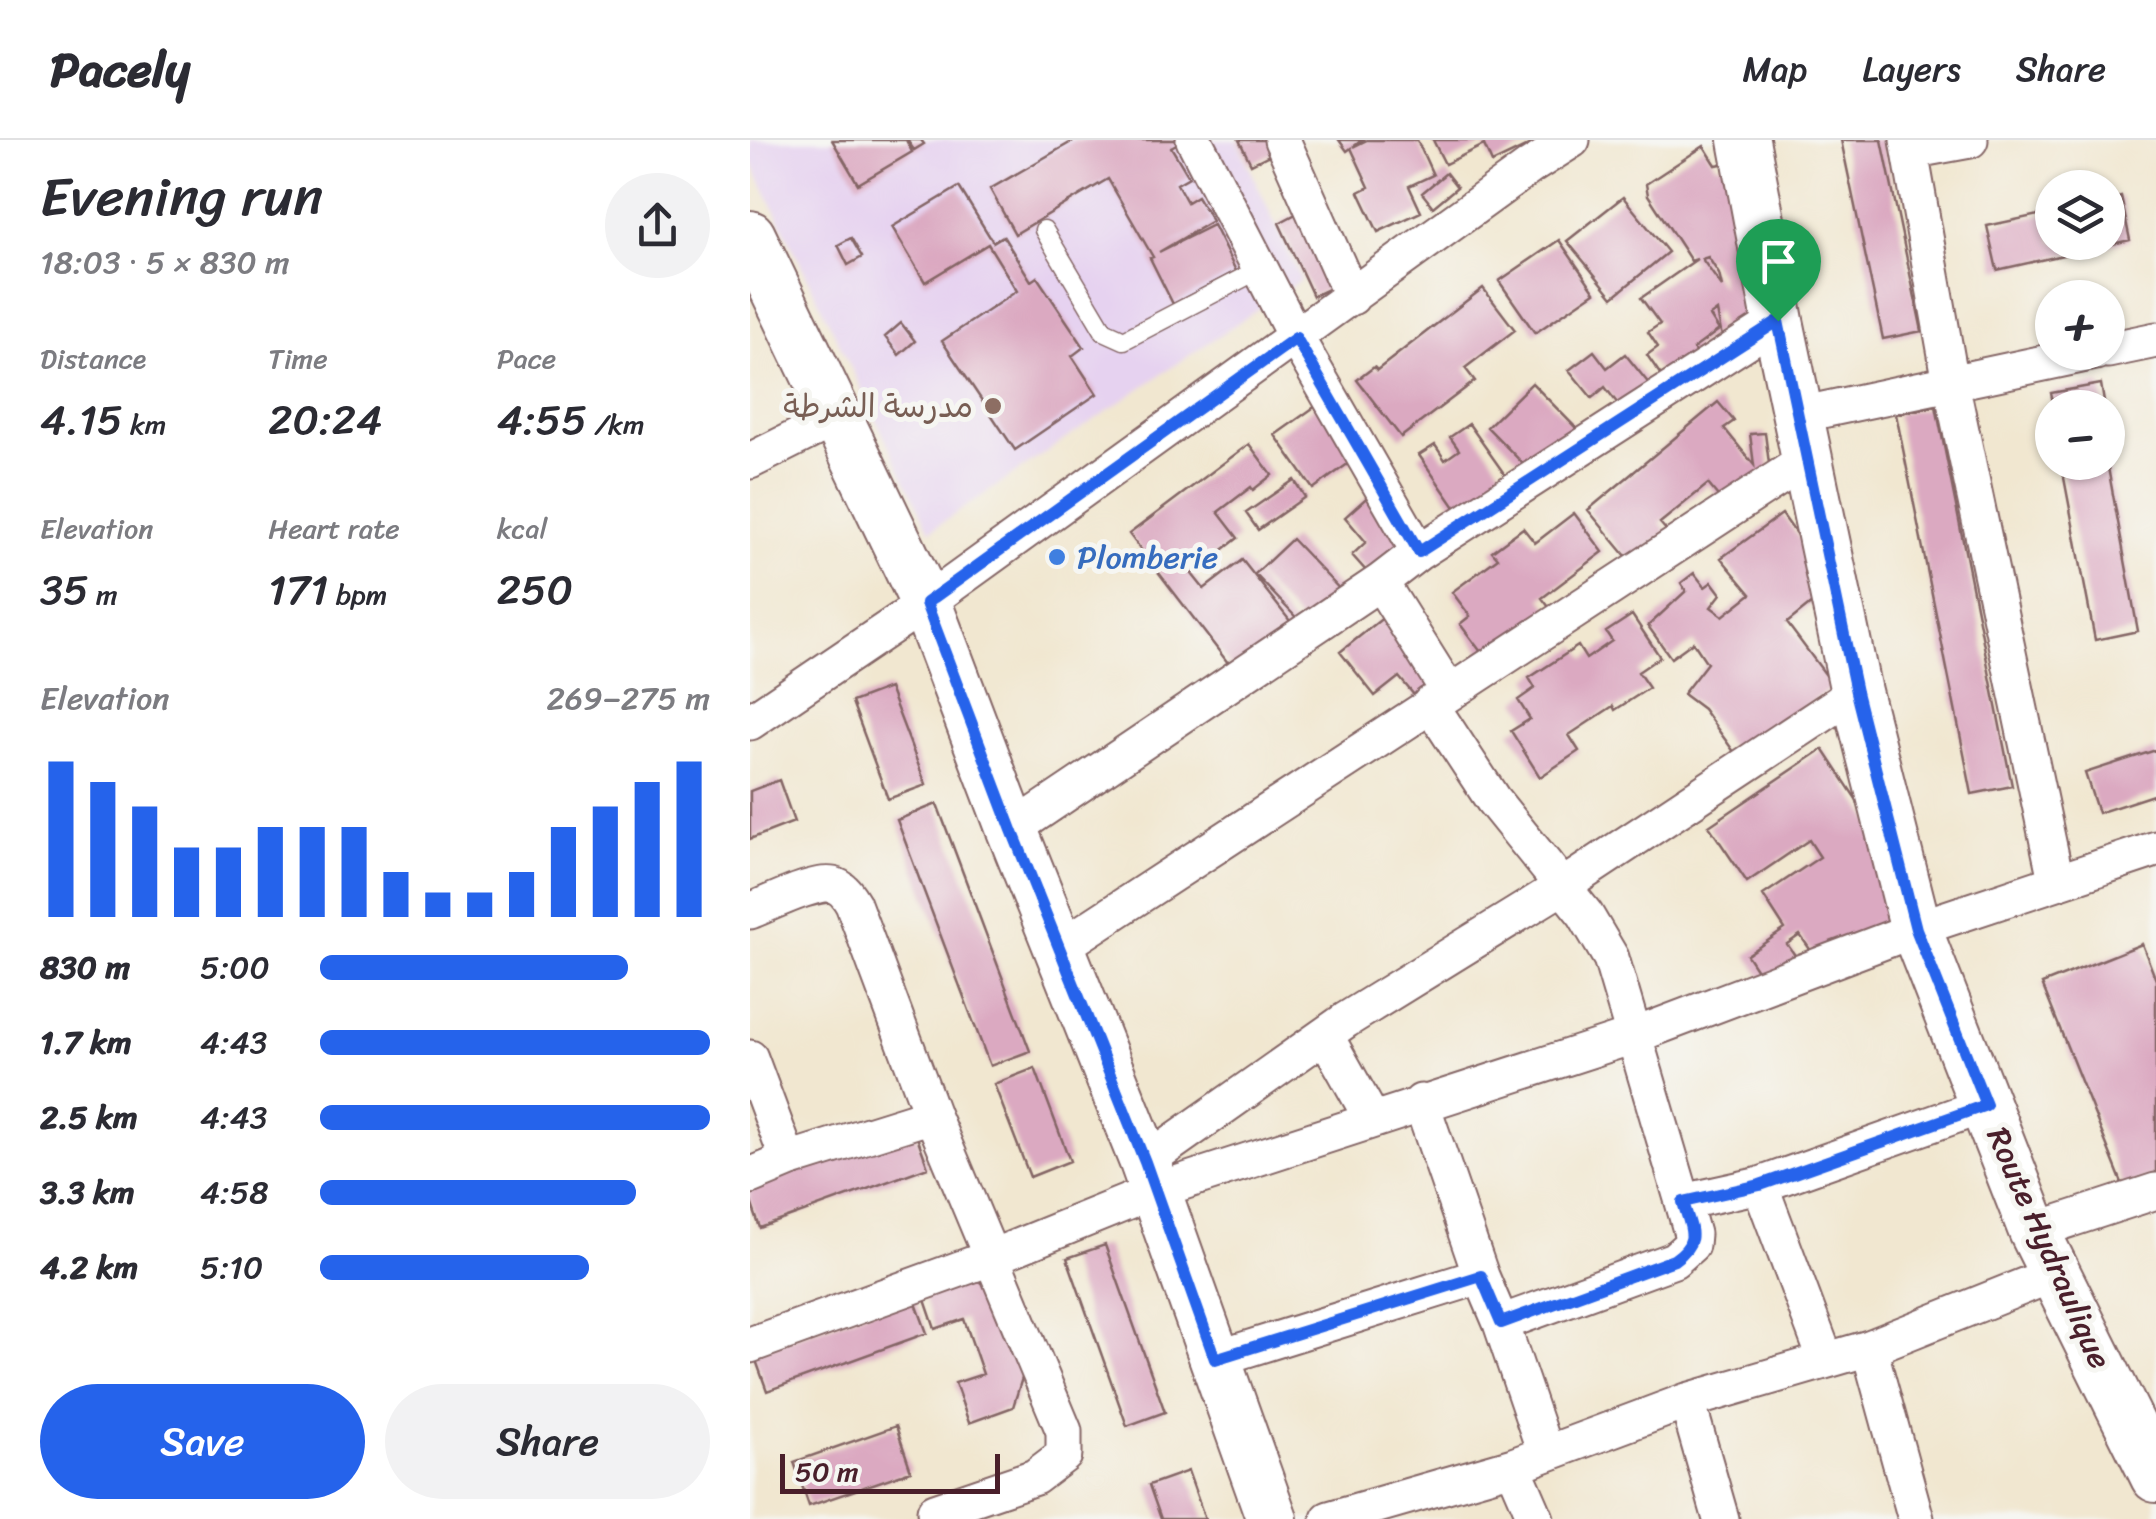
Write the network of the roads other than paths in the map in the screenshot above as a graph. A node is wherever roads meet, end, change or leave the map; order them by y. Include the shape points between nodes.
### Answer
1 (1194, 140) edge
2 (1282, 140) edge
3 (1572, 140) edge
4 (1744, 140) edge
5 (1970, 140) edge
6 (1909, 146) edge
7 (1526, 153) edge
8 (1044, 230) dead end
9 (750, 236) edge
10 (1260, 269) junction
11 (1352, 297) junction
12 (1778, 321) junction
13 (1296, 338) junction
14 (2156, 340) edge
15 (2125, 346) edge
16 (2035, 365) edge
17 (1952, 383) junction
18 (836, 418) junction
19 (1804, 437) junction
20 (750, 461) edge
21 (1419, 552) junction
22 (1380, 582) junction
23 (926, 603) junction
24 (1856, 692) junction
25 (1440, 698) junction
26 (750, 722) edge
27 (1012, 830) junction
28 (2156, 849) edge
29 (2056, 880) junction
30 (1563, 886) junction
31 (750, 911) edge
32 (1916, 929) junction
33 (1061, 947) junction
34 (1325, 1035) junction
35 (1636, 1035) junction
36 (750, 1058) edge
37 (1421, 1102) junction
38 (1986, 1105) junction
39 (932, 1115) junction
40 (1372, 1119) junction
41 (788, 1160) junction
42 (750, 1176) edge
43 (1150, 1177) junction
44 (1760, 1185) junction
45 (2156, 1191) edge
46 (1683, 1202) junction
47 (2044, 1253) junction
48 (990, 1258) junction
49 (1481, 1276) junction
50 (1501, 1323) junction
51 (750, 1345) edge
52 (1869, 1348) junction
53 (1825, 1358) junction
54 (1215, 1359) junction
55 (1687, 1401) junction
56 (1546, 1452) junction
57 (1512, 1466) junction
58 (2156, 1477) edge
59 (934, 1511) dead end
60 (1272, 1519) edge
61 (1329, 1519) edge
62 (1536, 1519) edge
63 (1721, 1519) edge
64 (1916, 1519) edge

1 - 10 street
2 - 11 street
3 - 7 street
4 - 12 street, Route Hydraulique
5 - 6 street
6 - 17 street
7 - 11 street
8 - 10 lane via 1104,331 1124,340
9 - 18 street
10 - 13 street
11 - 13 street
12 - 19 street, Route Hydraulique
12 - 21 street
13 - 21 street
13 - 23 street
14 - 15 street
16 - 17 street
17 - 19 street
17 - 29 street
18 - 20 street
18 - 23 street
19 - 24 street, Route Hydraulique
19 - 25 street
21 - 22 street
22 - 25 street
22 - 27 street
23 - 26 street
23 - 27 street
24 - 30 street
24 - 32 street, Route Hydraulique
25 - 30 street via 1493,800
25 - 33 street
27 - 33 street
28 - 29 street
29 - 32 street
30 - 34 street
30 - 35 street via 1611,958
31 - 39 street via 811,887 842,888 854,904
32 - 35 street
32 - 38 street, Route Hydraulique
33 - 43 street
34 - 40 street
34 - 43 street
35 - 37 street
35 - 46 street
36 - 41 street
37 - 40 street
37 - 49 street
38 - 44 street
38 - 47 street, Route Hydraulique
39 - 41 street
39 - 48 street
40 - 43 street
41 - 42 street
43 - 48 street
43 - 54 street
44 - 46 street
44 - 53 street
45 - 47 street
46 - 50 street via 1692,1234 1687,1251 1674,1260
47 - 52 street
47 - 58 street, Route Hydraulique
48 - 51 street
48 - 59 street via 1064,1431 1064,1455 1036,1476
49 - 50 street
49 - 54 street
50 - 56 street
52 - 53 street
52 - 64 street
53 - 55 street
54 - 60 street
55 - 56 street
55 - 63 street
56 - 57 street
57 - 61 street
57 - 62 street

